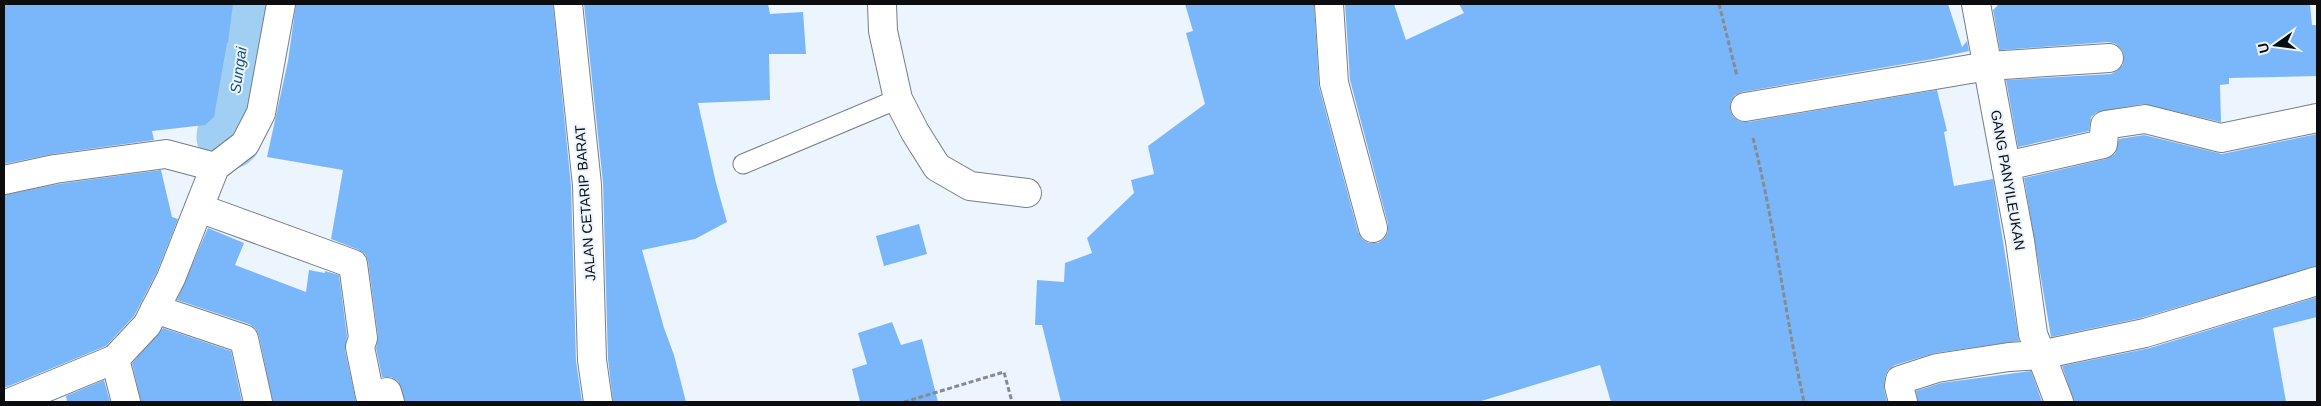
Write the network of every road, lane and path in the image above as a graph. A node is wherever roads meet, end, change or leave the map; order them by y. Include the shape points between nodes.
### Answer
1 (281, 4) edge
2 (568, 4) edge
3 (882, 4) edge
4 (1329, 4) edge
5 (1719, 4) edge
6 (1976, 4) edge
7 (2109, 58) dead end
8 (1988, 66) junction
9 (898, 99) junction
10 (1746, 108) junction
11 (2317, 118) edge
12 (744, 164) dead end
13 (215, 166) junction
14 (2006, 166) junction
15 (4, 180) edge
16 (1027, 193) dead end
17 (199, 208) junction
18 (1373, 228) dead end
19 (2317, 281) edge
20 (155, 309) junction
21 (2040, 355) junction
22 (116, 360) junction
23 (11, 402) edge
24 (126, 402) edge
25 (258, 402) edge
26 (390, 402) edge
27 (598, 402) edge
28 (904, 402) edge
29 (1012, 402) edge
30 (1804, 402) edge
31 (1903, 402) edge
32 (2059, 402) edge

1 - 13 street via 261,113 245,144
2 - 27 street, JALAN CETARIP BARAT via 587,185 592,360
3 - 9 street via 883,31
4 - 18 street via 1334,83
5 - 10 path
6 - 8 street, GANG PANYILEUKAN
7 - 8 street
8 - 10 street
8 - 14 street, GANG PANYILEUKAN
9 - 12 lane
9 - 16 street via 937,167 970,186
10 - 30 path
11 - 14 street via 2221,138 2135,119 2105,125 2104,144
13 - 15 street via 166,154 55,169
13 - 17 street
14 - 21 street, GANG PANYILEUKAN via 2033,334
17 - 20 street
17 - 26 street via 353,264 362,338 360,346 370,396 386,392
19 - 21 street via 2186,323
20 - 22 street via 147,325
20 - 25 street via 244,339
21 - 31 street via 1923,372 1900,380
21 - 32 street, GANG PANYILEUKAN
22 - 23 street
22 - 24 street
28 - 29 path via 1004,372

